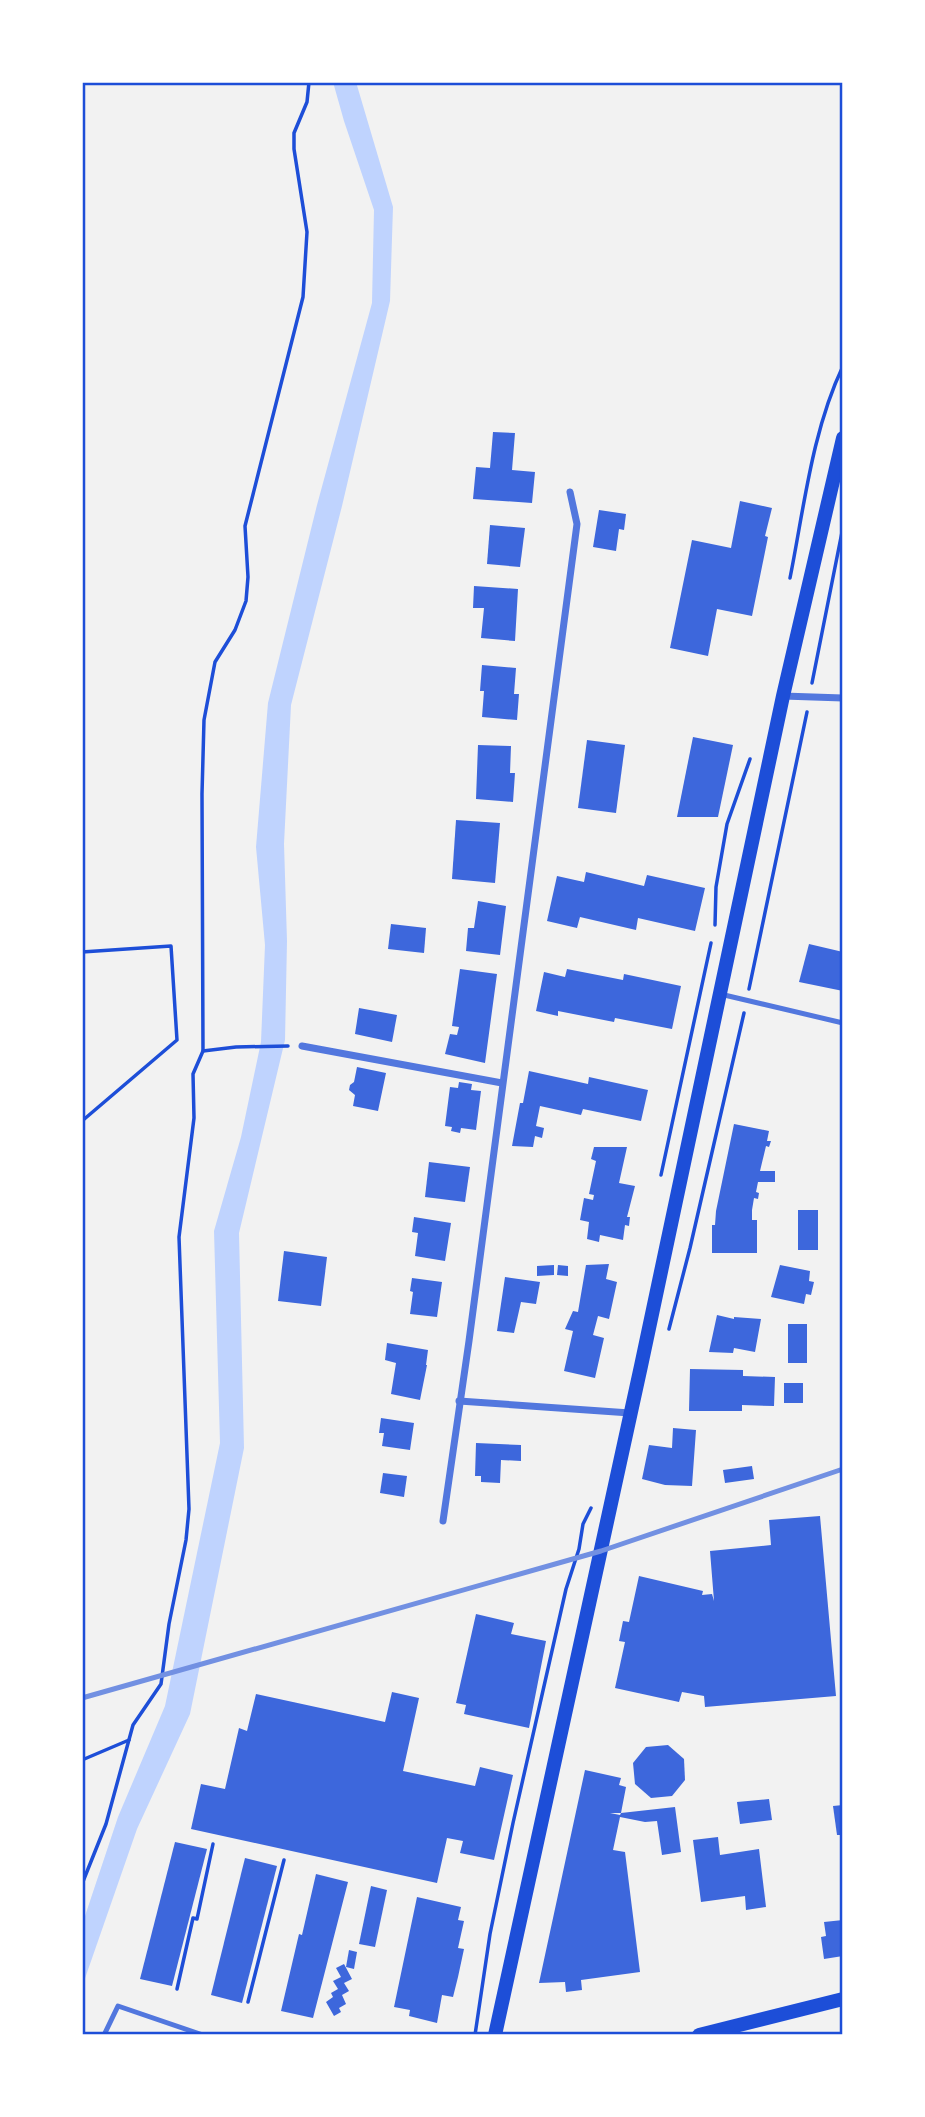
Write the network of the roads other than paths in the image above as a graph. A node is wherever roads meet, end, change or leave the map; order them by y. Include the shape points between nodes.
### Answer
1 (843, 438) edge
2 (570, 492) dead end
3 (783, 696) junction
4 (843, 698) edge
5 (720, 994) junction
6 (843, 1023) edge
7 (302, 1046) road end
8 (502, 1083) junction
9 (459, 1401) junction
10 (631, 1413) junction
11 (443, 1521) dead end
12 (843, 1999) edge
13 (104, 2035) edge
14 (203, 2035) edge
15 (495, 2035) edge
16 (699, 2035) edge

1 - 3 main road
2 - 8 street via 576,524
3 - 4 street
3 - 5 main road
5 - 6 lane
5 - 10 main road
7 - 8 street
8 - 9 street
9 - 10 street
9 - 11 street
10 - 15 main road
12 - 16 main road
13 - 14 lane via 118,2006

